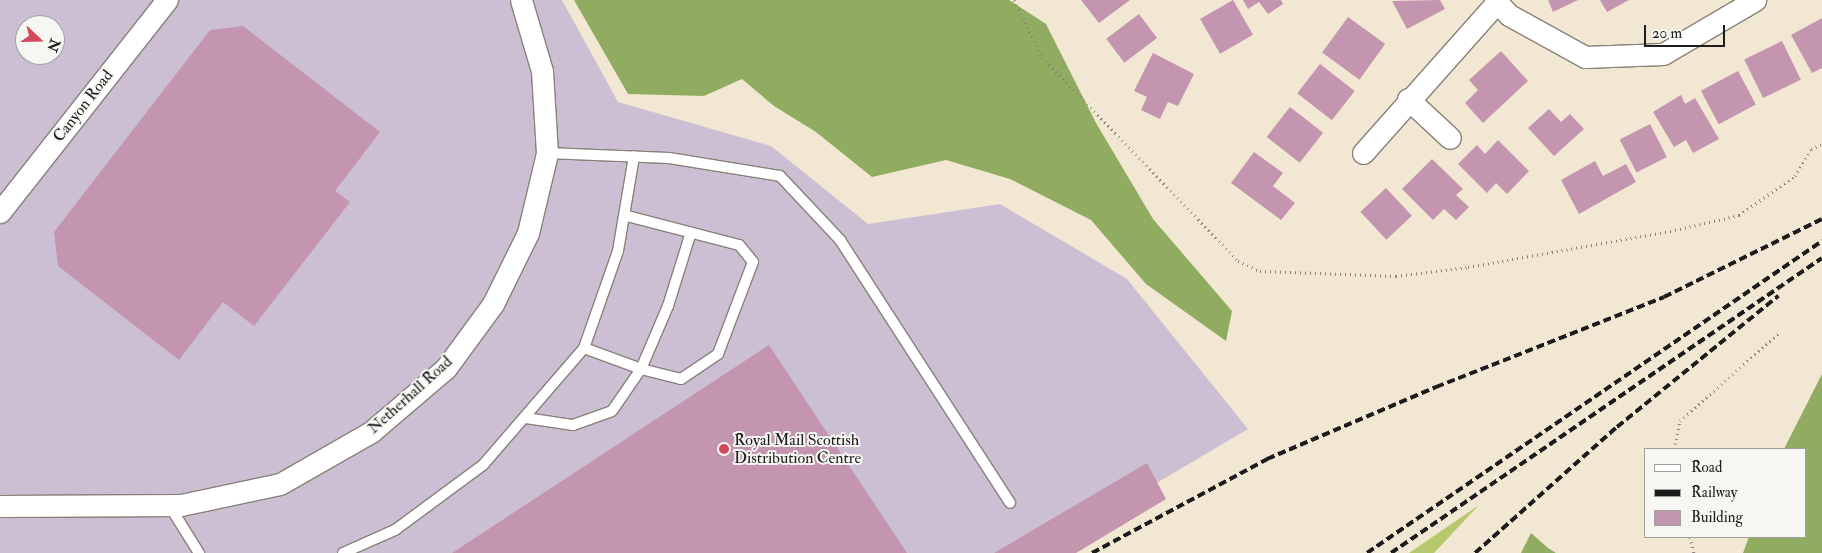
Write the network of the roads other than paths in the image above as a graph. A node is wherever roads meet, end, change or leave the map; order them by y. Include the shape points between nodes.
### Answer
1 (167, 0) edge
2 (521, 0) edge
3 (1755, 0) edge
4 (1496, 2) edge
5 (1408, 99) junction
6 (1450, 138) dead end
7 (547, 153) junction
8 (1363, 153) dead end
9 (634, 156) junction
10 (0, 212) edge
11 (626, 216) junction
12 (691, 232) junction
13 (584, 348) junction
14 (641, 369) junction
15 (526, 418) junction
16 (1010, 503) dead end
17 (169, 505) junction
18 (0, 506) edge
19 (199, 553) edge
20 (343, 553) edge

1 - 10 street, Canyon Road
2 - 7 street, Netherhall Road via 542,71
3 - 4 street via 1663,54 1585,57 1509,15
4 - 5 street
5 - 6 street
5 - 8 street
7 - 9 lane
7 - 17 street, Netherhall Road via 528,233 493,304 446,368 371,432 280,484
9 - 11 lane
9 - 16 lane via 669,158 780,176 840,240
11 - 12 lane
11 - 13 lane via 618,252
12 - 14 lane via 668,306
12 - 14 lane via 739,245 753,262 718,354 682,380
13 - 14 lane
13 - 15 lane
14 - 15 lane via 612,411 574,425
15 - 20 lane via 483,465 404,524
17 - 18 street, Netherhall Road
17 - 19 lane

